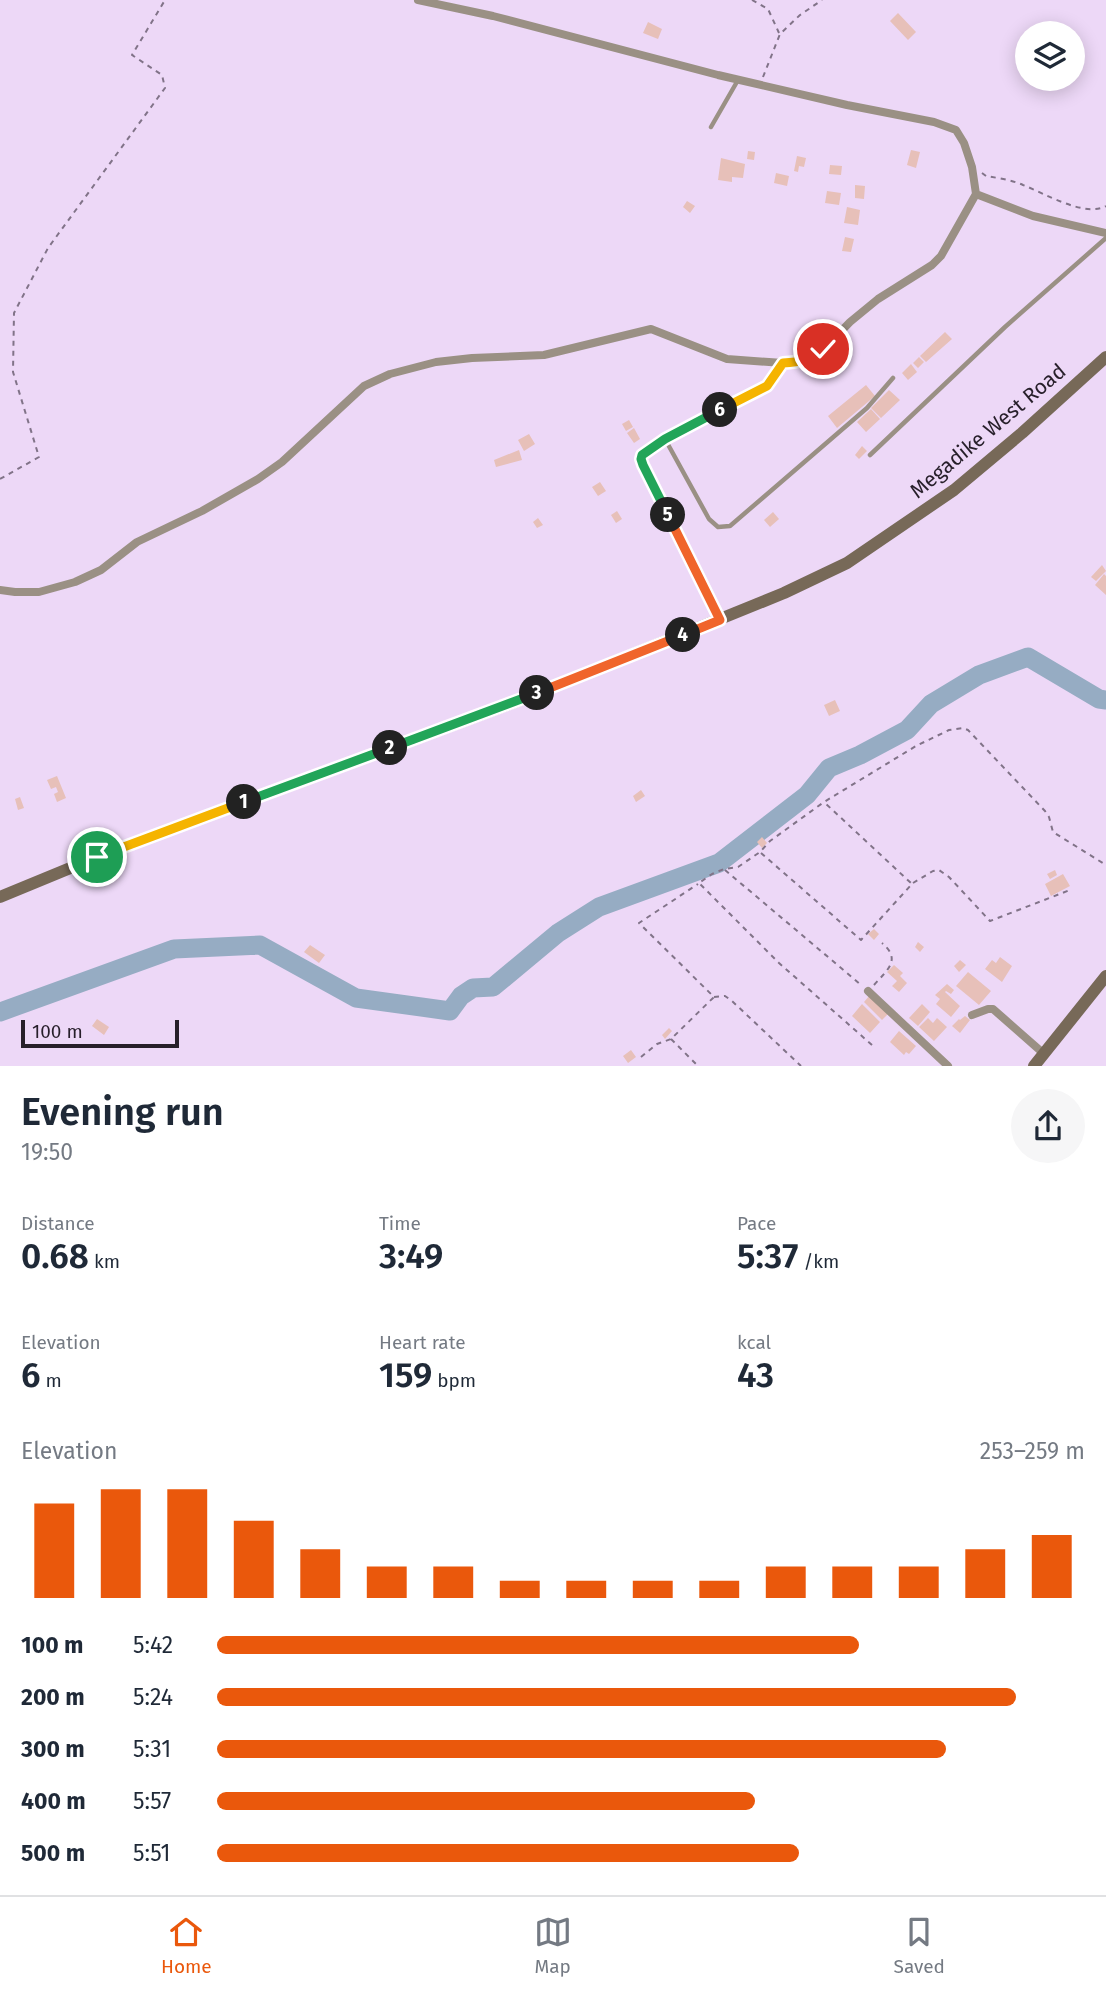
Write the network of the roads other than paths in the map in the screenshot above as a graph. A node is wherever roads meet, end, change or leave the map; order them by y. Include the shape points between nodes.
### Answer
1 (418, 0) edge
2 (738, 80) junction
3 (711, 127) dead end
4 (976, 194) junction
5 (1106, 235) edge
6 (1106, 357) edge
7 (783, 363) junction
8 (893, 378) dead end
9 (665, 439) junction
10 (870, 455) dead end
11 (0, 590) edge
12 (720, 620) junction
13 (0, 897) edge
14 (1106, 976) edge
15 (868, 991) road end
16 (972, 1016) dead end
17 (1043, 1053) junction
18 (948, 1066) edge
19 (1034, 1066) edge

1 - 2 street
2 - 3 lane
2 - 4 street via 956,130 972,167
4 - 5 street via 1033,216
4 - 7 street via 932,265 878,299 815,356 804,362
5 - 10 lane
6 - 12 street, Megadike West Road via 954,490 890,534 847,562
7 - 9 lane via 767,386
7 - 11 street via 727,359 652,329 544,355 436,362 390,374 364,386 258,479 137,542 101,570 39,592
8 - 9 lane via 867,408 730,526 718,527 709,519
9 - 12 lane via 641,459
12 - 13 street, Megadike West Road
14 - 17 street
15 - 18 street
16 - 17 street via 993,1009
17 - 19 street

